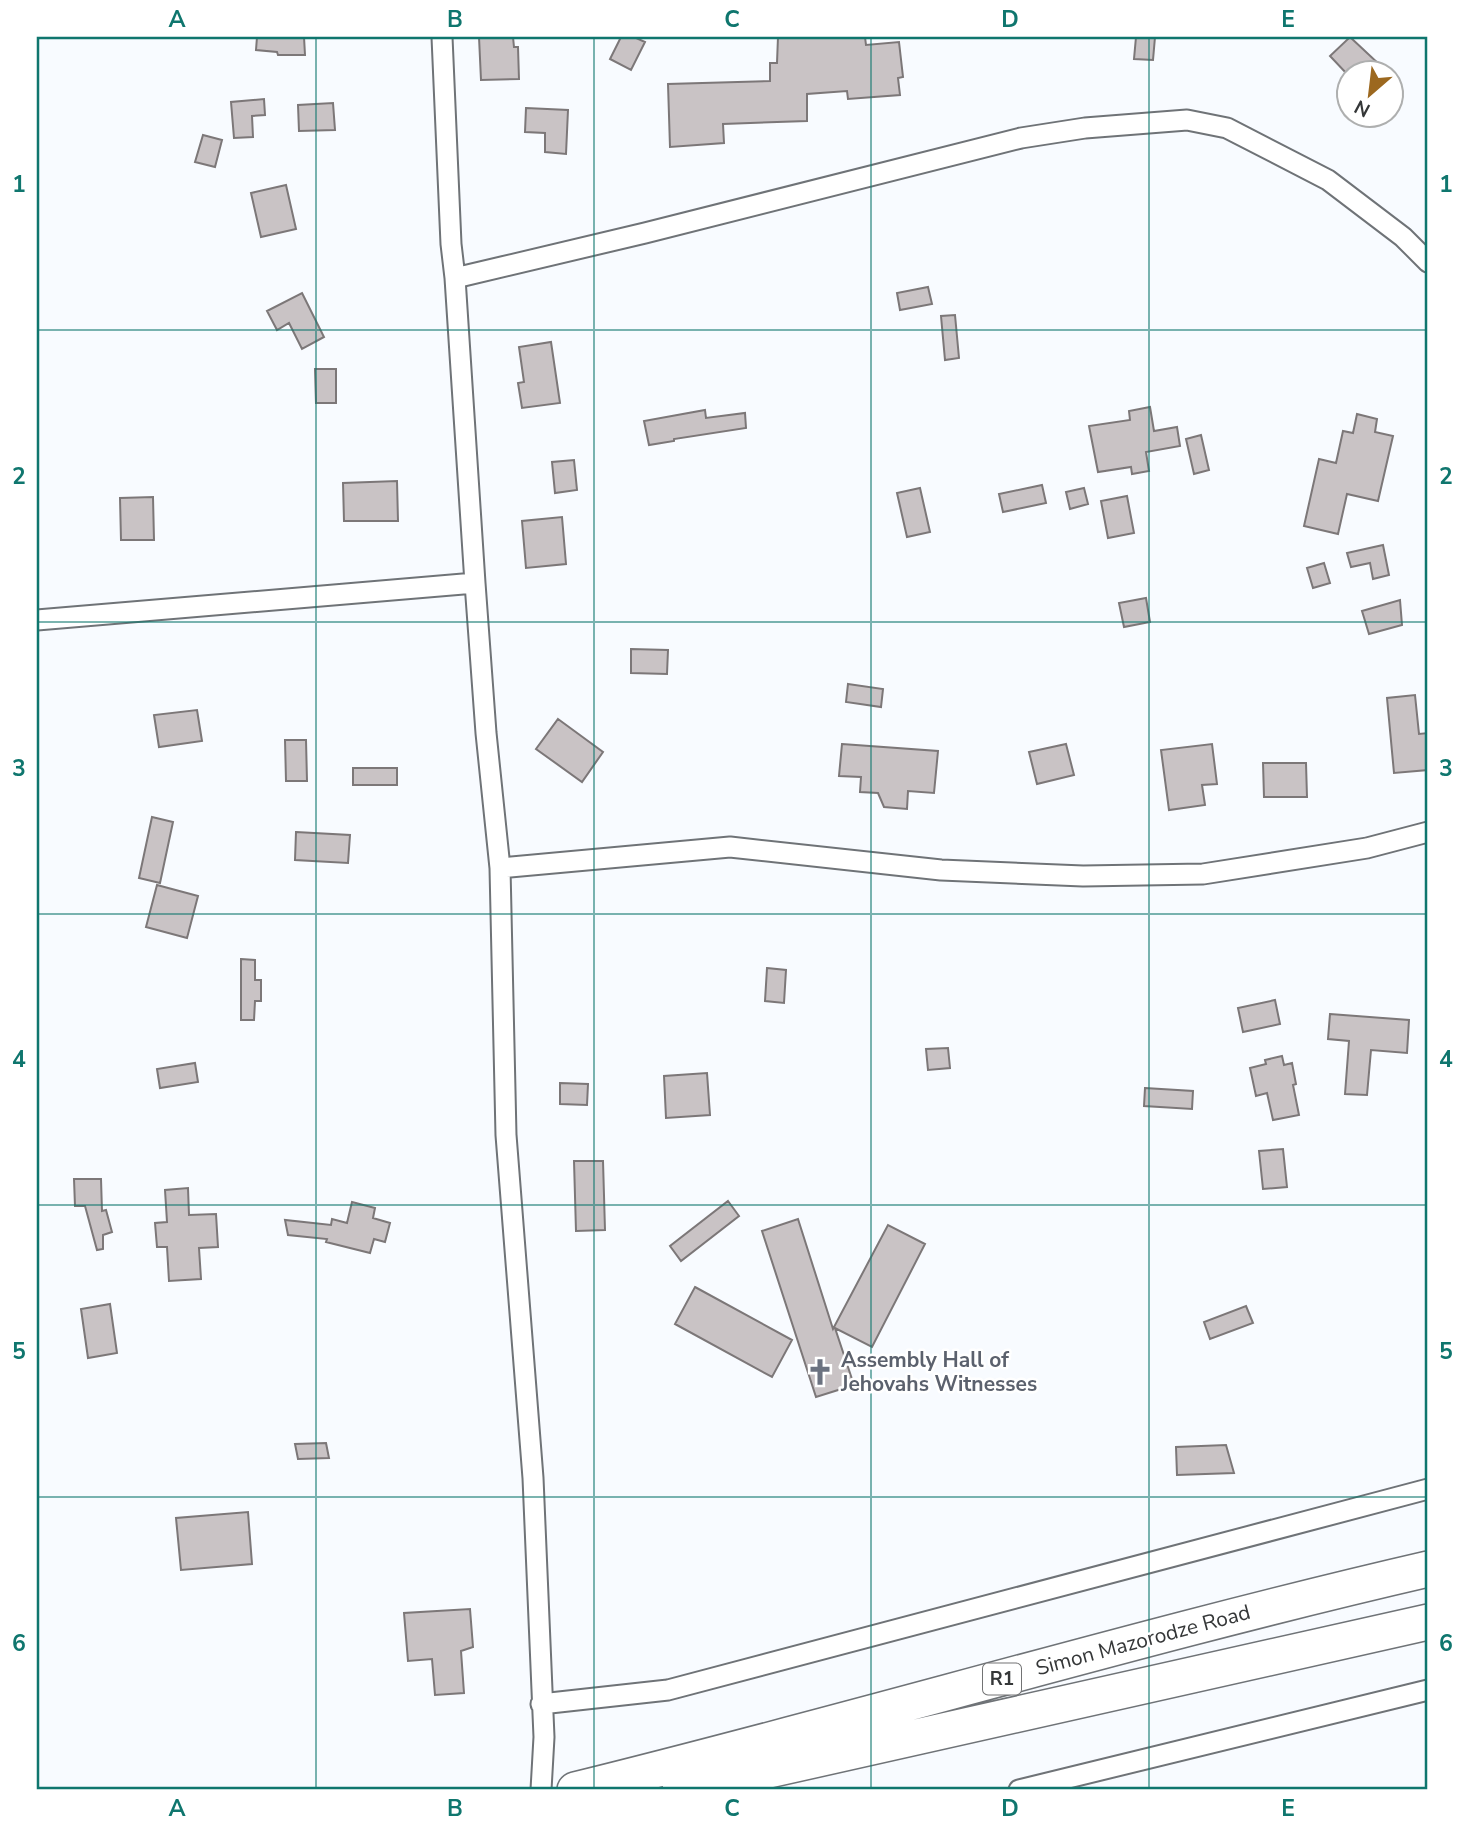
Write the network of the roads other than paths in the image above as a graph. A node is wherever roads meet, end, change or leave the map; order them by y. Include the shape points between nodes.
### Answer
1 (442, 37) edge
2 (1428, 262) edge
3 (455, 278) junction
4 (475, 583) junction
5 (37, 620) edge
6 (1428, 832) edge
7 (500, 868) junction
8 (1428, 1489) edge
9 (1428, 1569) edge
10 (1428, 1622) edge
11 (1428, 1690) edge
12 (541, 1704) junction
13 (541, 1790) edge
14 (575, 1790) edge
15 (680, 1790) edge
16 (1018, 1790) edge

1 - 3 street
2 - 3 street via 1328,180 1227,128 1187,120 1021,138
3 - 4 street
4 - 5 street
4 - 7 street
6 - 7 street via 1367,848 1203,874 1083,876 942,870 730,847
7 - 12 street via 506,1135 533,1478
8 - 12 street via 668,1690
9 - 14 highway, Simon Mazorodze Road / R1 via 1270,1606
10 - 15 highway, Simon Mazorodze Road / R1
11 - 16 street
12 - 13 street

